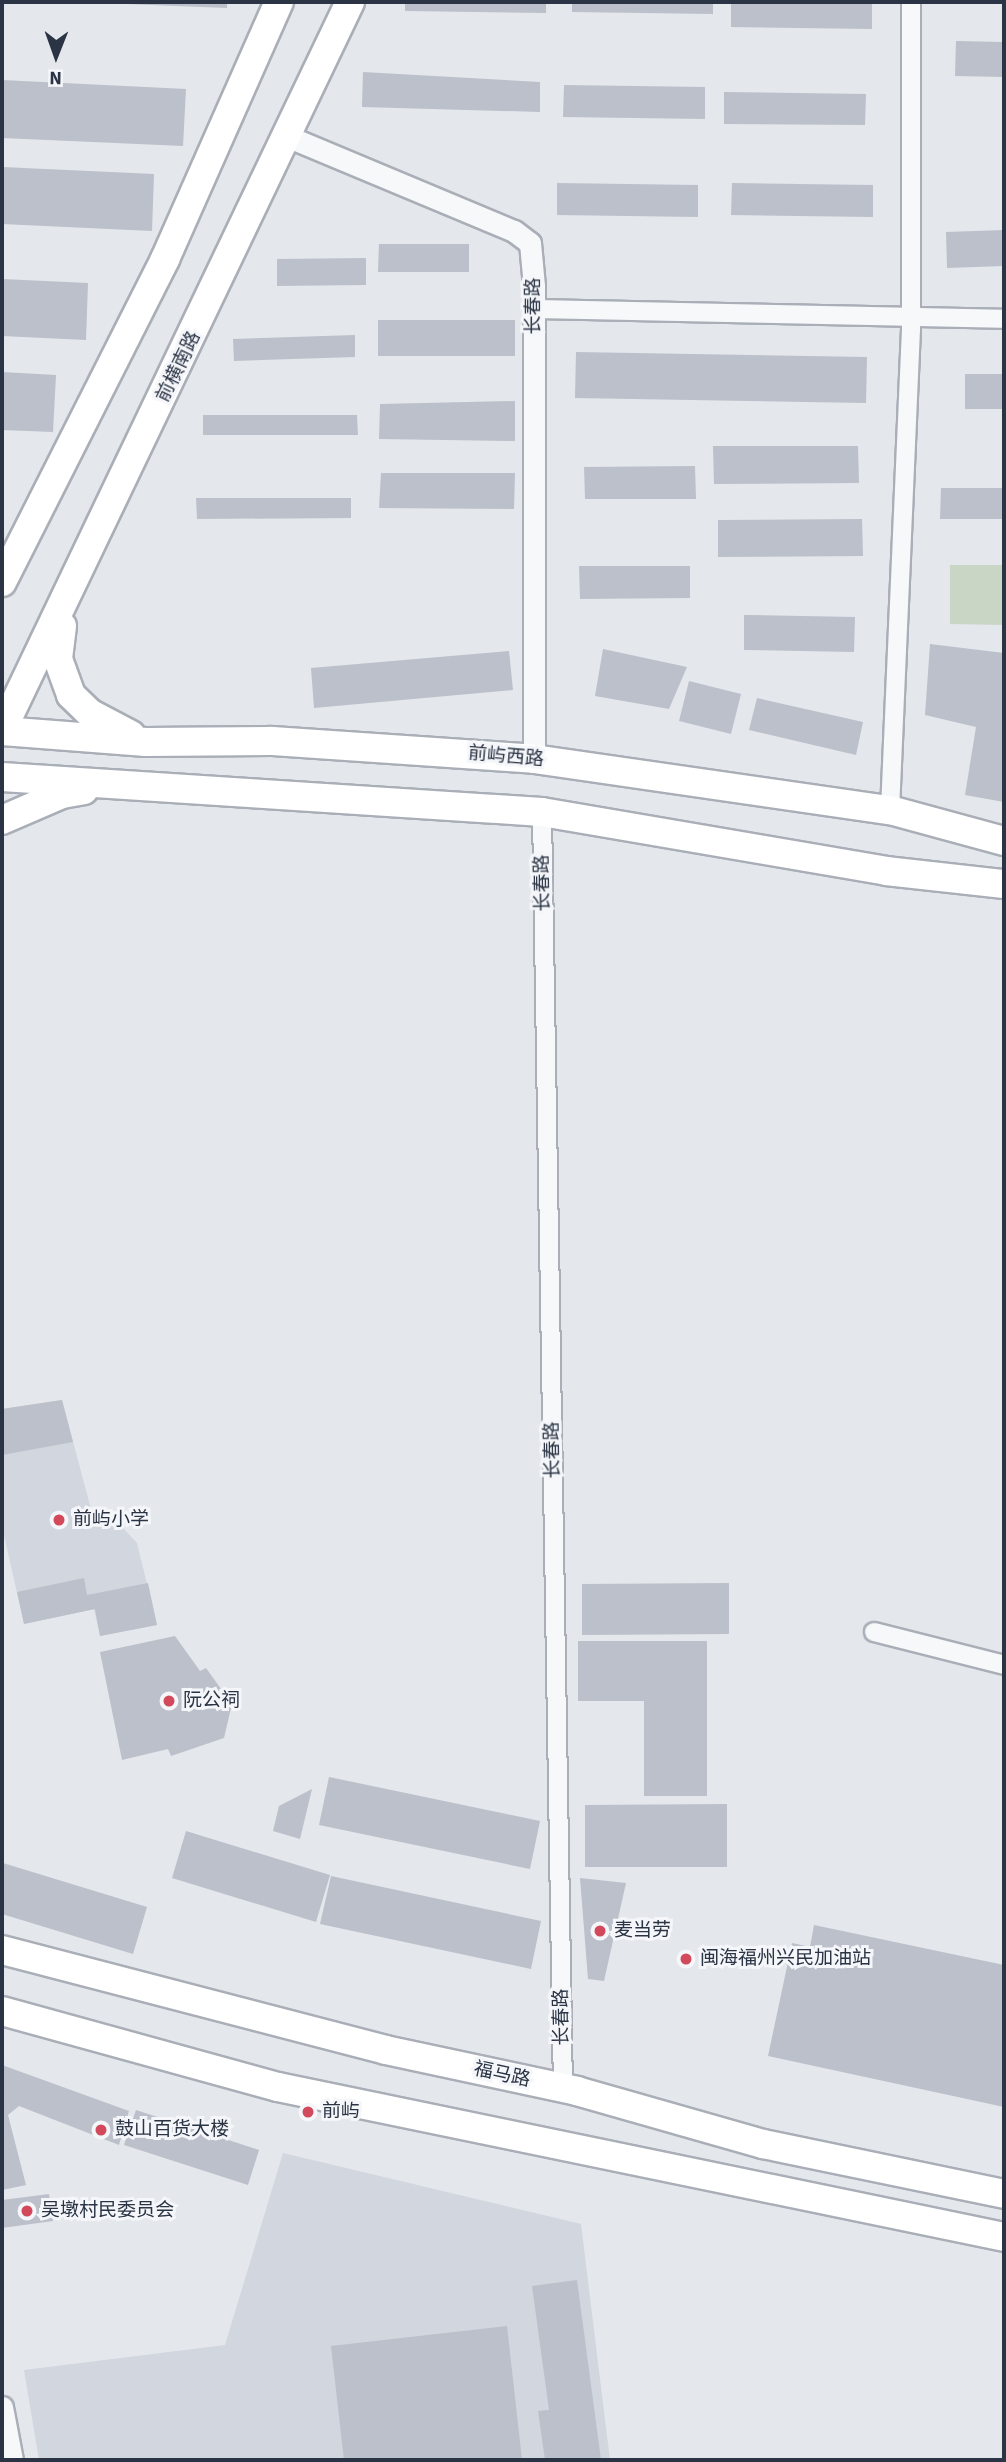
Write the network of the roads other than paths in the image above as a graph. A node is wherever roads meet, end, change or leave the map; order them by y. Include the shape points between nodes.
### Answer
1 (279, 2) edge
2 (350, 2) edge
3 (911, 2) edge
4 (289, 137) junction
5 (534, 309) junction
6 (911, 318) junction
7 (1004, 319) edge
8 (2, 582) edge
9 (67, 601) junction
10 (2, 731) edge
11 (146, 742) junction
12 (534, 759) junction
13 (2, 777) edge
14 (203, 786) junction
15 (890, 810) junction
16 (542, 812) junction
17 (2, 820) edge
18 (1004, 841) edge
19 (1004, 884) edge
20 (873, 1632) dead end
21 (1004, 1665) edge
22 (2, 1950) edge
23 (2, 2011) edge
24 (563, 2088) junction
25 (1004, 2194) edge
26 (1004, 2237) edge
27 (2, 2407) edge
28 (12, 2460) edge

1 - 8 main road via 164,259
2 - 4 main road, 前横南路
3 - 6 street
4 - 5 street, 长春路 via 523,237 533,251
4 - 9 main road, 前横南路
5 - 6 street
5 - 12 street, 长春路
6 - 7 street
6 - 15 street
9 - 10 main road, 前横南路
9 - 11 main road via 58,659 63,682 91,714
10 - 11 main road, 前屿西路
11 - 12 main road, 前屿西路 via 271,741
12 - 15 main road, 前屿西路
13 - 14 main road
14 - 16 main road
14 - 17 main road via 62,794
15 - 18 main road, 前屿西路
16 - 19 main road via 887,871
16 - 24 street, 长春路
20 - 21 street
22 - 24 main road, 福马路 via 386,2050
23 - 26 main road via 265,2084
24 - 25 main road, 福马路 via 764,2144
27 - 28 street

